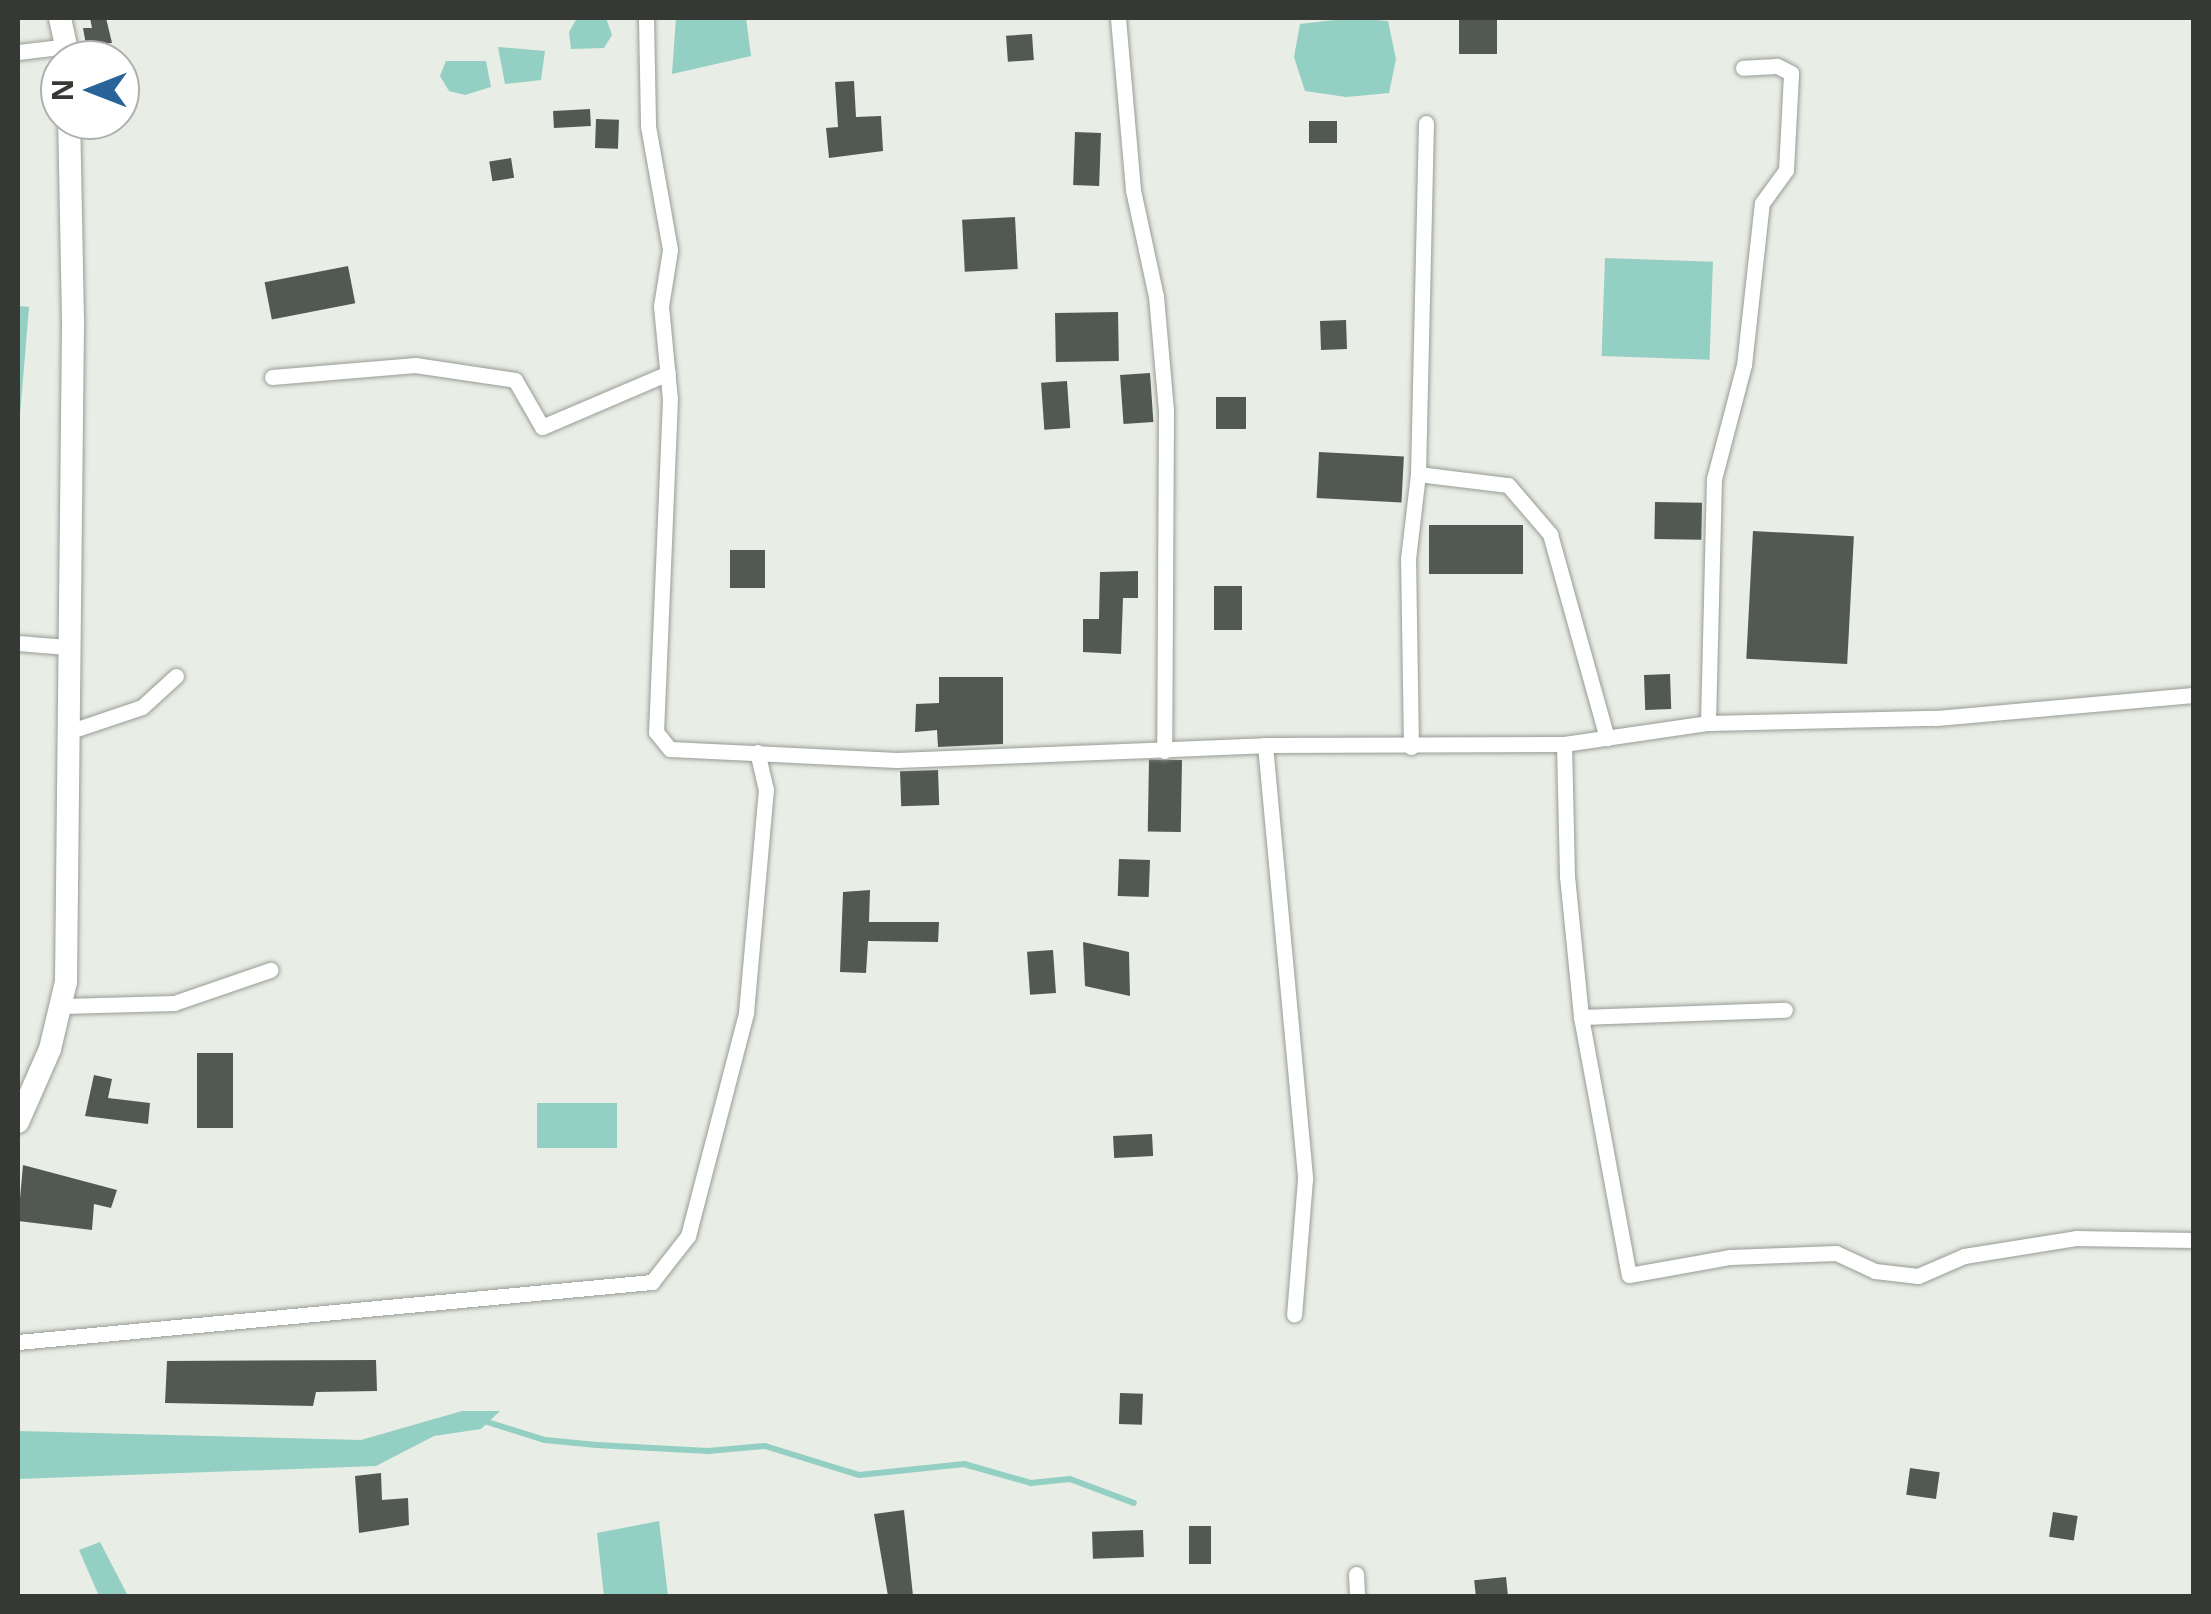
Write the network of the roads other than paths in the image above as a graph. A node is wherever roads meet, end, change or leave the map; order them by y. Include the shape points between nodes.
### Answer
1 (646, 18) edge
2 (1118, 18) edge
3 (1743, 68) dead end
4 (1426, 122) dead end
5 (69, 140) edge
6 (668, 373) junction
7 (272, 377) dead end
8 (1418, 474) junction
9 (18, 643) edge
10 (67, 647) junction
11 (176, 676) dead end
12 (2194, 695) edge
13 (1708, 724) junction
14 (65, 734) junction
15 (1606, 738) junction
16 (1564, 744) junction
17 (1265, 745) junction
18 (1411, 747) junction
19 (1164, 751) junction
20 (757, 752) junction
21 (270, 970) dead end
22 (62, 1006) junction
23 (1786, 1010) dead end
24 (1582, 1016) junction
25 (18, 1122) edge
26 (2194, 1240) edge
27 (1294, 1315) dead end
28 (18, 1342) edge
29 (1356, 1574) dead end
30 (1357, 1596) edge

1 - 6 street via 648,126 670,250 661,306
2 - 19 street via 1134,190 1156,296 1166,410
3 - 13 street via 1776,66 1791,73 1786,170 1762,203 1744,365 1714,480
4 - 8 street
5 - 10 main road via 74,321
6 - 7 street via 542,427 514,380 415,365
6 - 20 street via 656,732 670,748
8 - 15 street via 1508,484 1550,534
8 - 18 street via 1408,559
9 - 10 street
10 - 14 main road
11 - 14 street via 142,707
12 - 13 street via 1936,718
13 - 15 street
14 - 22 main road
15 - 16 street
16 - 18 street via 1546,739
16 - 24 street via 1567,876
17 - 18 street
17 - 19 street
17 - 27 street via 1305,1180
19 - 20 street via 897,760
20 - 28 street via 766,790 746,1013 688,1236 652,1282
21 - 22 street via 174,1003
22 - 25 main road
23 - 24 street
24 - 26 street via 1629,1275 1730,1258 1836,1253 1875,1271 1918,1276 1964,1256 2076,1238
29 - 30 street

